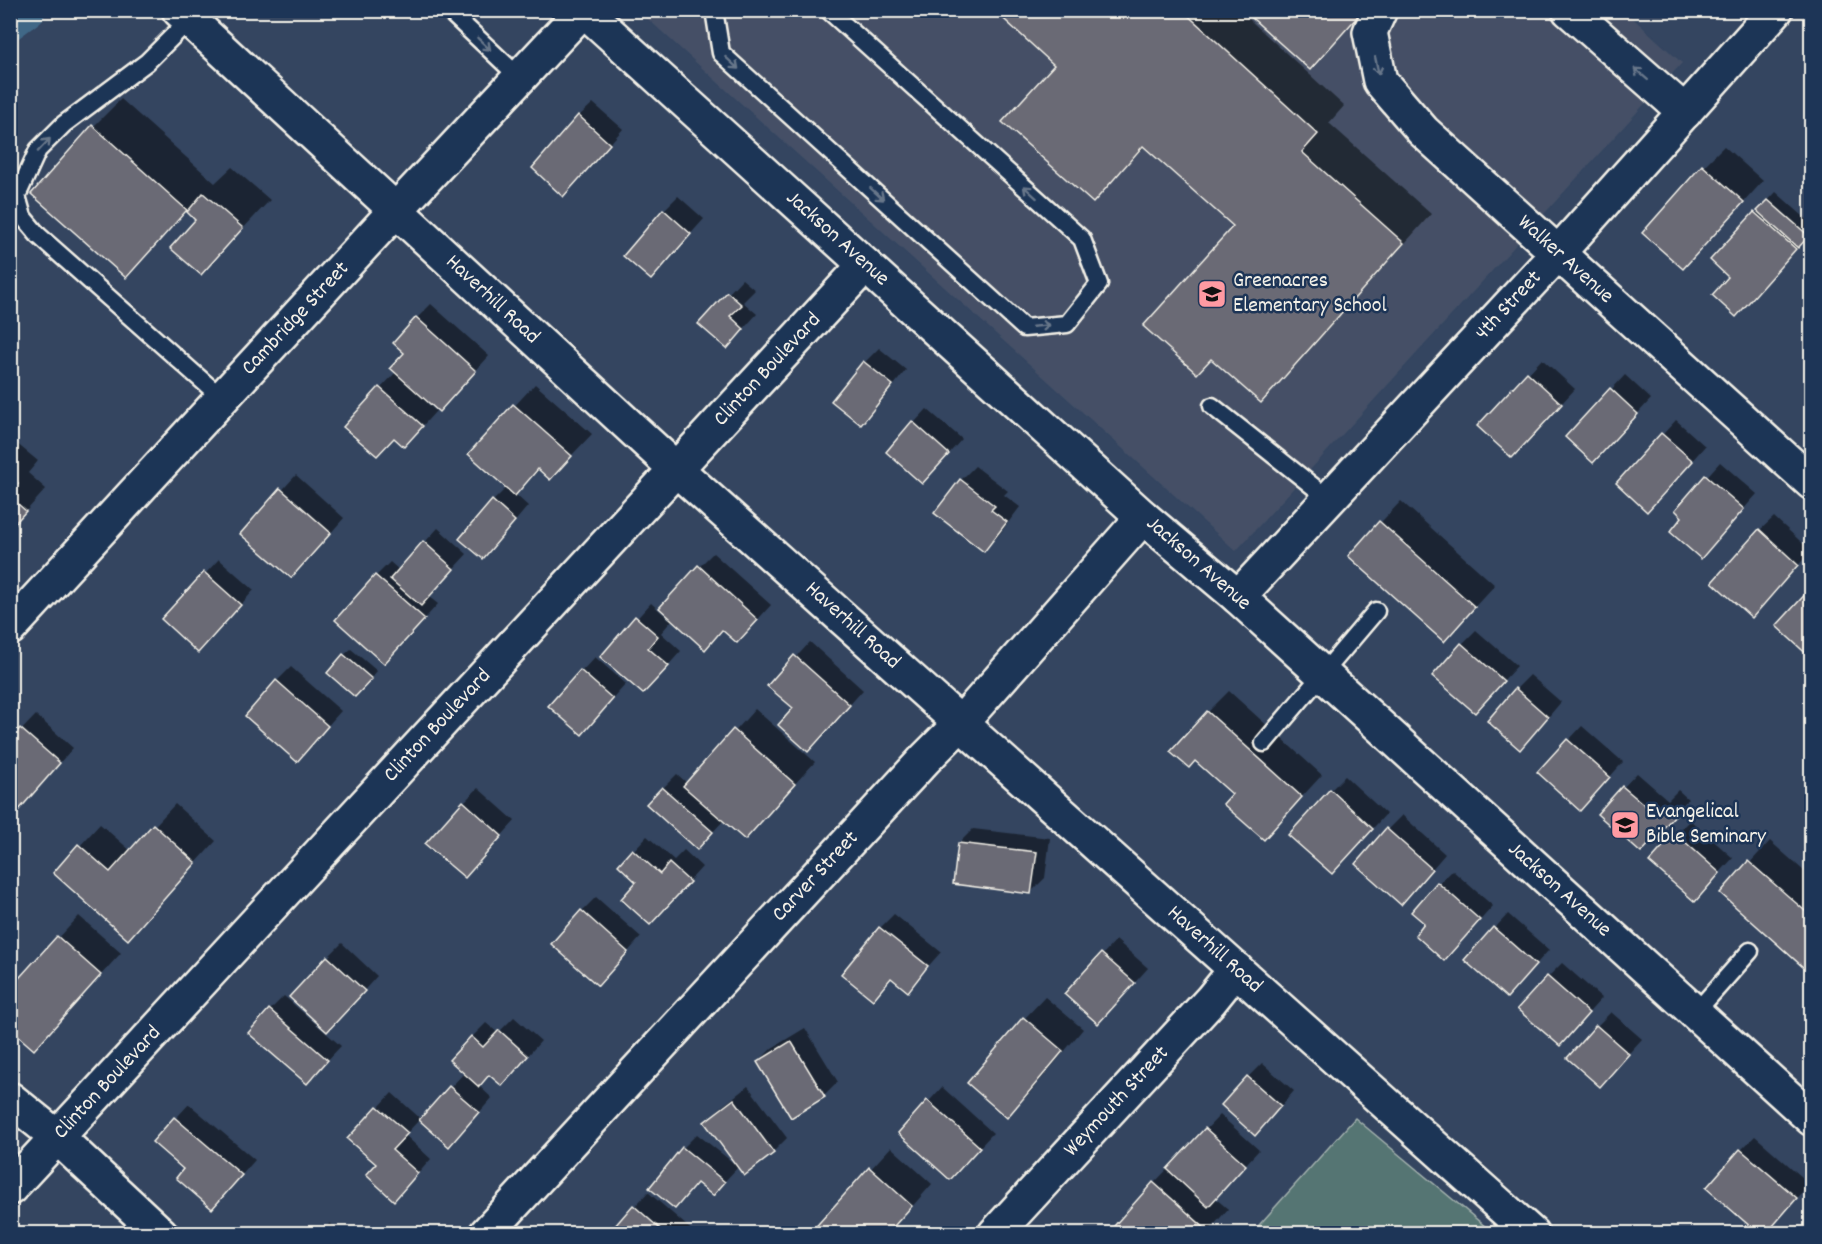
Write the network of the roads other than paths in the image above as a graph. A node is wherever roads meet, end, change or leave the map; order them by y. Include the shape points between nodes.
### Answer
1 (448, 10) edge
2 (583, 10) edge
3 (714, 10) edge
4 (828, 10) edge
5 (1380, 10) edge
6 (1569, 10) edge
7 (1776, 10) edge
8 (184, 15) edge
9 (519, 78) junction
10 (1685, 112) junction
11 (395, 211) junction
12 (1558, 253) junction
13 (865, 265) junction
14 (223, 399) junction
15 (1212, 406) dead end
16 (677, 470) junction
17 (1812, 483) edge
18 (1329, 499) junction
19 (1143, 516) junction
20 (1238, 597) junction
21 (1376, 611) dead end
22 (10, 628) edge
23 (1322, 674) junction
24 (960, 724) junction
25 (1264, 743) dead end
26 (1750, 951) dead end
27 (1236, 969) junction
28 (1695, 1013) junction
29 (10, 1099) edge
30 (1812, 1119) edge
31 (57, 1137) junction
32 (10, 1188) edge
33 (161, 1233) edge
34 (486, 1233) edge
35 (995, 1233) edge
36 (1532, 1233) edge

1 -> 9 lane
2 - 9 street, Cambridge Street
2 - 13 street, Jackson Avenue
3 -> 4 lane via 721,53 1024,328 1066,324 1099,284 1082,238
5 -> 12 street, Walker Avenue via 1370,32 1380,81 1423,131
10 -> 6 street
7 - 10 street, 4th Street
8 - 11 street, Haverhill Road
14 -> 8 lane via 38,235 23,217 17,196 38,150 64,124 147,62
9 - 11 street, Cambridge Street
10 - 12 street, 4th Street
11 - 14 street, Cambridge Street
11 - 16 street, Haverhill Road
12 - 17 street, Walker Avenue
12 - 18 street, 4th Street
13 - 16 street, Clinton Boulevard
13 - 19 street, Jackson Avenue
14 - 22 street, Cambridge Street
15 - 18 lane
16 - 24 street, Haverhill Road
16 - 31 street, Clinton Boulevard
18 - 20 street, 4th Street
19 - 20 street, Jackson Avenue
19 - 24 street, Carver Street
20 - 23 street, Jackson Avenue
21 - 23 lane
23 - 25 lane
23 - 28 street, Jackson Avenue
24 - 27 street, Haverhill Road
24 - 34 street, Carver Street
26 - 28 lane
27 - 35 street, Weymouth Street
27 - 36 street, Haverhill Road
28 - 30 street, Jackson Avenue
29 - 31 street
31 - 32 street, Clinton Boulevard
31 - 33 street

